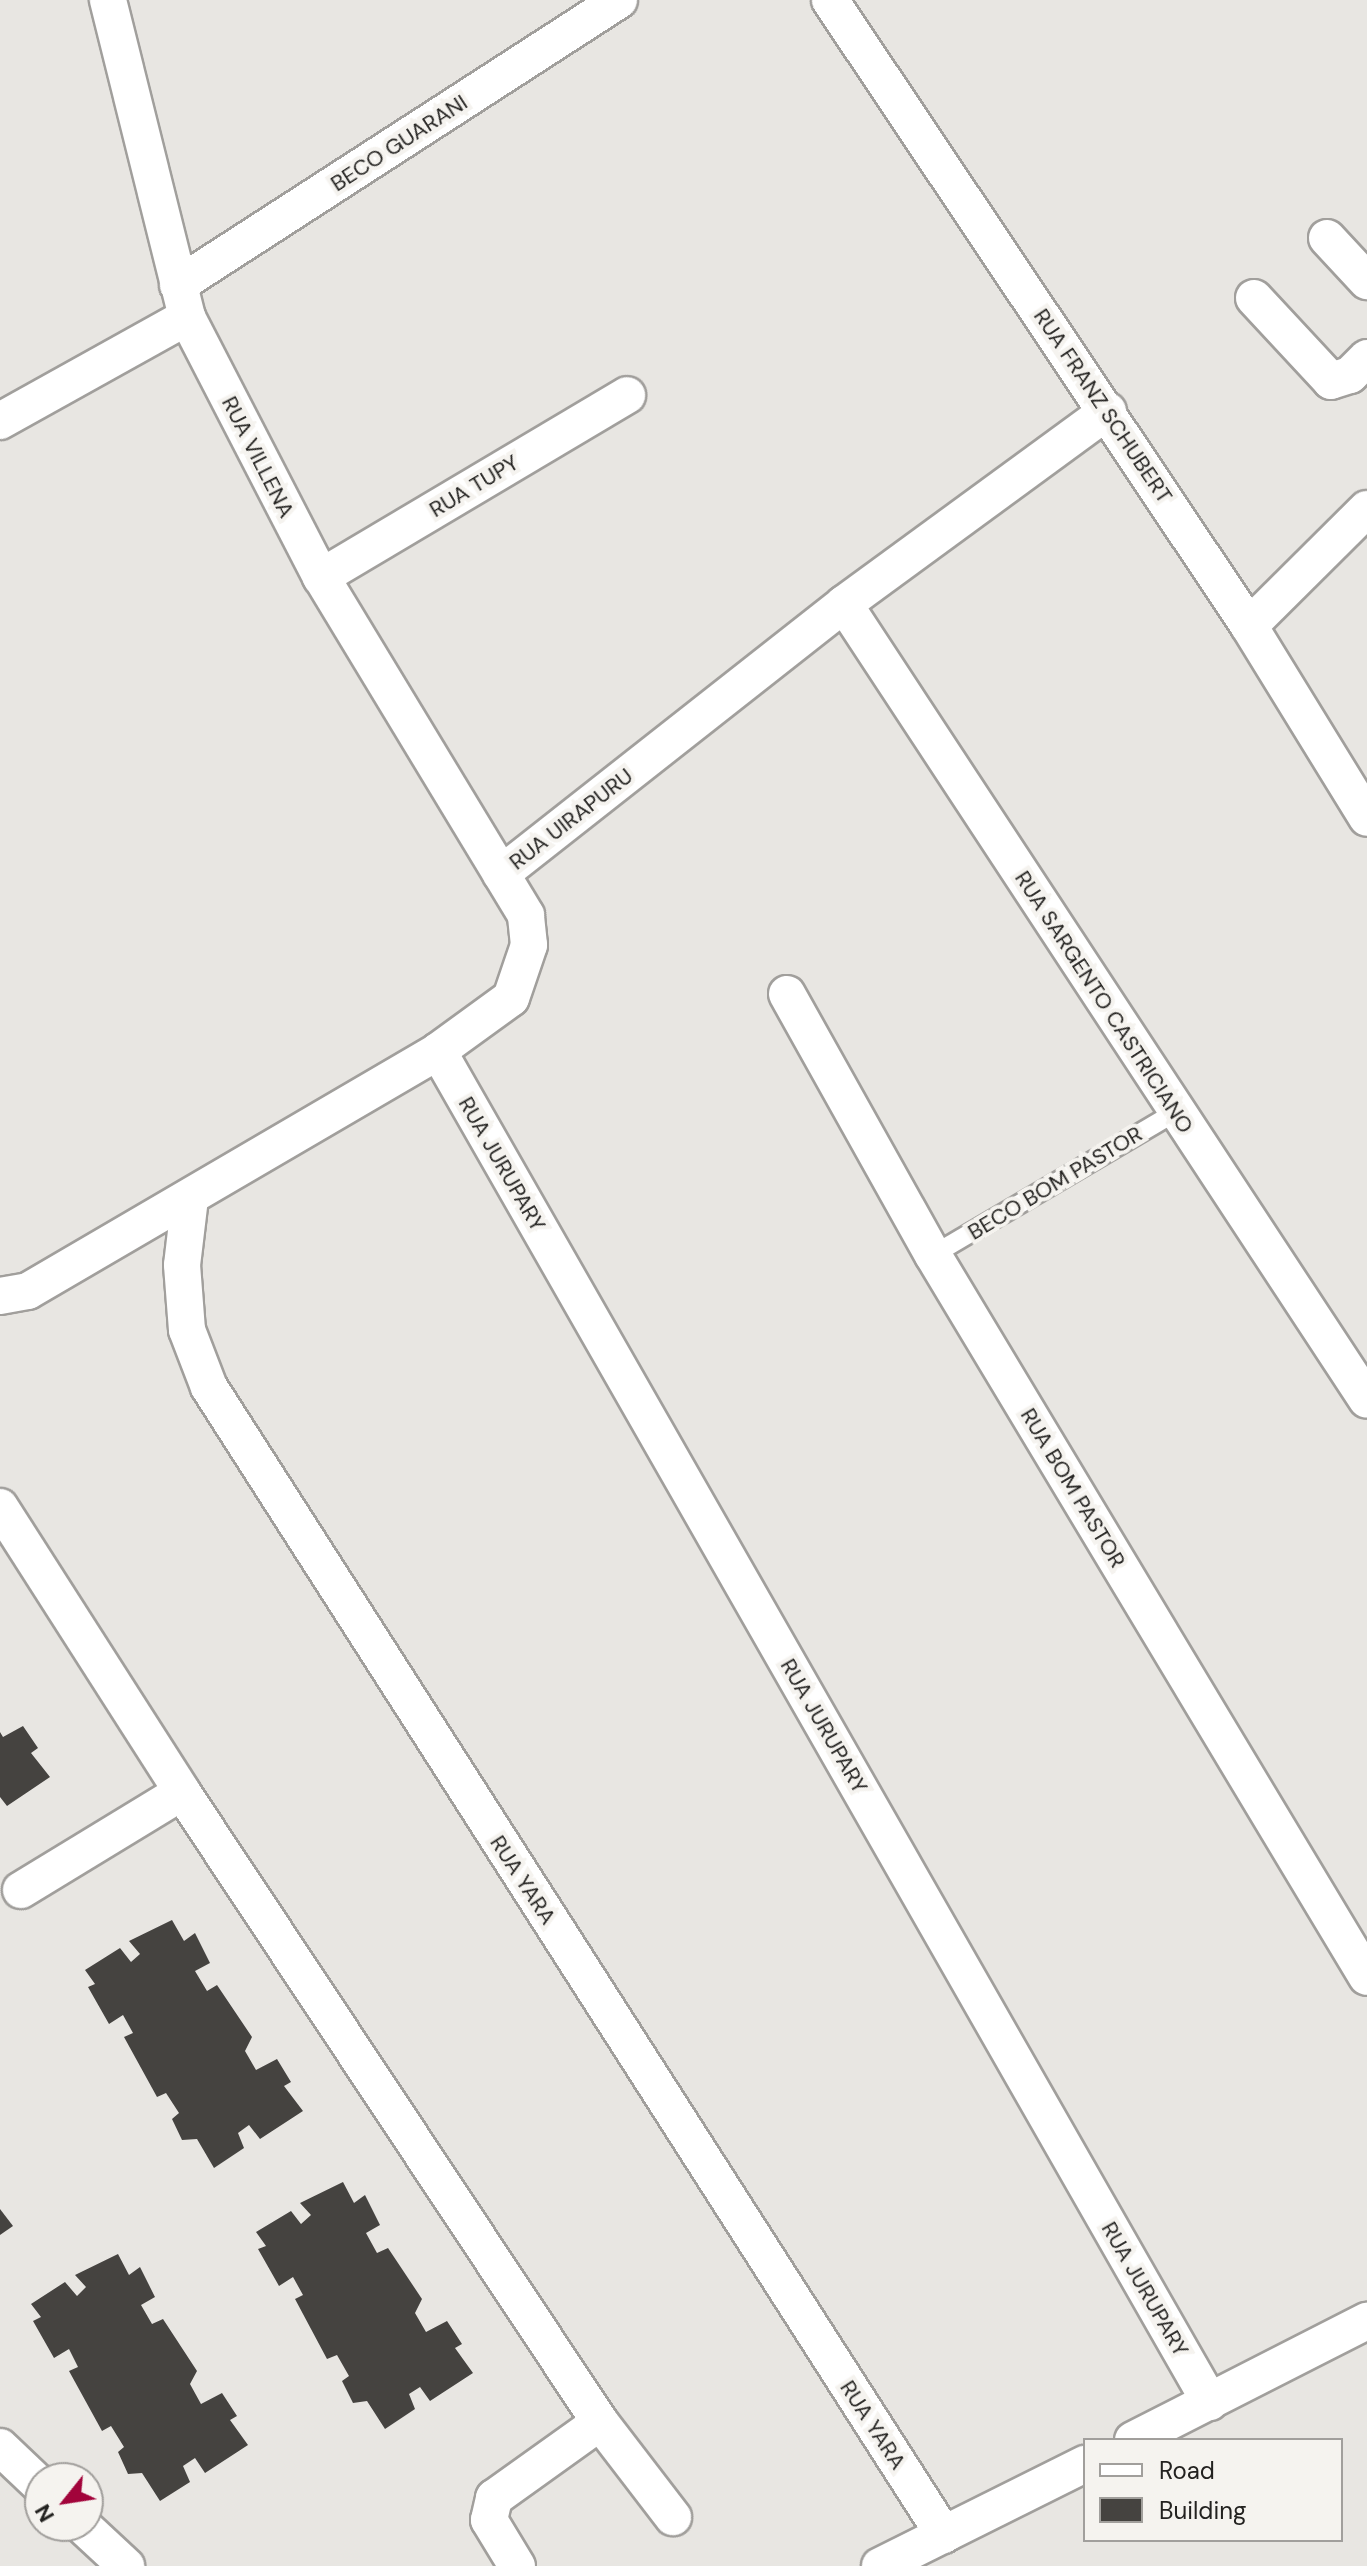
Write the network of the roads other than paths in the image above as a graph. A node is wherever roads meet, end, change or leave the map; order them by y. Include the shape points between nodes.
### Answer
1 (108, 0) edge
2 (619, 0) edge
3 (830, 0) edge
4 (1327, 238) dead end
5 (1367, 281) edge
6 (1254, 298) dead end
7 (182, 301) junction
8 (1367, 358) edge
9 (627, 395) dead end
10 (1108, 411) junction
11 (0, 421) edge
12 (1367, 509) edge
13 (321, 577) junction
14 (844, 604) junction
15 (1249, 626) junction
16 (1365, 808) edge
17 (501, 874) junction
18 (787, 994) dead end
19 (438, 1051) junction
20 (1176, 1112) junction
21 (190, 1198) junction
22 (933, 1255) junction
23 (0, 1296) edge
24 (1367, 1400) edge
25 (0, 1507) edge
26 (182, 1792) junction
27 (21, 1890) dead end
28 (1367, 1977) edge
29 (1367, 2321) edge
30 (1210, 2402) junction
31 (600, 2422) junction
32 (1137, 2438) edge
33 (0, 2447) edge
34 (1083, 2465) edge
35 (24, 2470) edge
36 (673, 2517) dead end
37 (944, 2535) junction
38 (100, 2542) edge
39 (126, 2566) edge
40 (517, 2566) edge
41 (880, 2566) edge

1 - 7 street, RUA VILLENA
2 - 7 street, BECO GUARANI
3 - 10 street, RUA FRANZ SCHUBERT
4 - 5 street
6 - 8 street via 1331,381 1350,375
7 - 11 street, BECO GUARANI
7 - 13 street, RUA VILLENA
9 - 13 street, RUA TUPY
10 - 14 street, RUA UIRAPURU
10 - 15 street, RUA FRANZ SCHUBERT
12 - 15 street
13 - 17 street, RUA VILLENA
14 - 17 street, RUA UIRAPURU
14 - 20 street, RUA SARGENTO CASTRICIANO
15 - 16 street, RUA FRANZ SCHUBERT
17 - 19 street, RUA UIRAPURU via 526,915 529,945 523,974 511,998
18 - 22 street, RUA BOM PASTOR
19 - 21 street, RUA UIRAPURU
19 - 30 street, RUA JURUPARY
20 - 22 lane, BECO BOM PASTOR
20 - 24 street, RUA SARGENTO CASTRICIANO
21 - 23 street, RUA UIRAPURU via 28,1291
21 - 37 street, RUA YARA via 182,1265 187,1330 209,1387
22 - 28 street, RUA BOM PASTOR
25 - 26 street
26 - 27 street
26 - 31 street
29 - 30 street
30 - 32 street
31 - 36 street
31 - 40 street via 494,2498 489,2520
33 - 35 street
34 - 37 street
37 - 41 street
38 - 39 street

